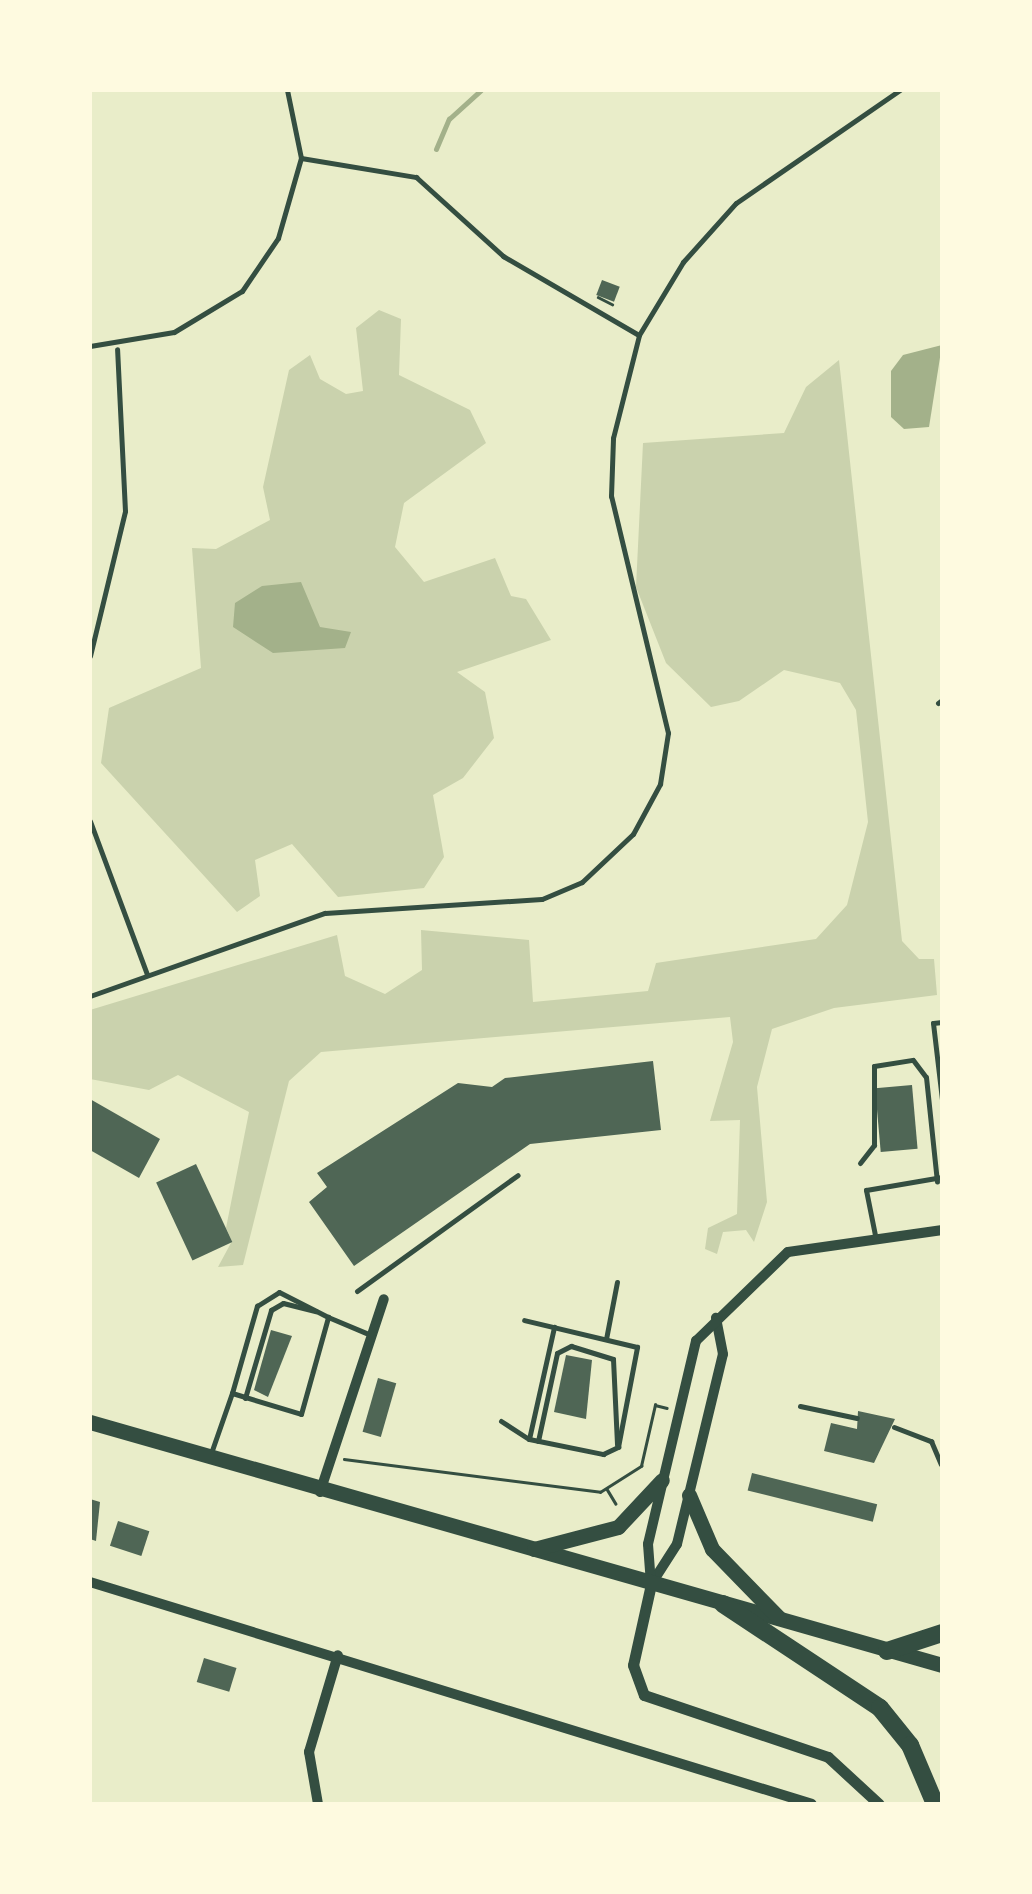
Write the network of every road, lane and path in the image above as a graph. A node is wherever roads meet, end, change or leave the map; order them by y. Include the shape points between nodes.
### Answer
1 (287, 90) edge
2 (900, 90) edge
3 (301, 158) junction
4 (639, 335) junction
5 (90, 346) edge
6 (116, 348) junction
7 (90, 656) edge
8 (90, 821) edge
9 (147, 974) junction
10 (90, 996) edge
11 (942, 1022) edge
12 (942, 1100) edge
13 (860, 1162) dead end
14 (518, 1174) dead end
15 (939, 1180) edge
16 (942, 1230) edge
17 (875, 1235) junction
18 (618, 1282) dead end
19 (357, 1292) dead end
20 (384, 1299) dead end
21 (316, 1311) junction
22 (328, 1317) junction
23 (716, 1318) junction
24 (524, 1320) dead end
25 (554, 1327) junction
26 (366, 1333) junction
27 (606, 1339) junction
28 (232, 1394) junction
29 (246, 1398) junction
30 (800, 1406) dead end
31 (679, 1410) junction
32 (856, 1418) dead end
33 (501, 1421) dead end
34 (90, 1422) edge
35 (894, 1427) dead end
36 (529, 1439) junction
37 (538, 1441) junction
38 (618, 1448) junction
39 (328, 1456) junction
40 (210, 1458) junction
41 (941, 1464) edge
42 (662, 1480) junction
43 (606, 1488) junction
44 (320, 1492) junction
45 (689, 1495) junction
46 (622, 1514) dead end
47 (530, 1550) junction
48 (90, 1582) edge
49 (651, 1584) junction
50 (723, 1604) junction
51 (782, 1621) junction
52 (942, 1632) edge
53 (887, 1651) junction
54 (338, 1655) junction
55 (942, 1665) edge
56 (318, 1804) edge
57 (812, 1804) edge
58 (879, 1804) edge
59 (935, 1804) edge

1 - 3 lane
2 - 4 lane via 736,203 683,262
3 - 4 lane via 416,178 504,256
3 - 6 lane via 278,238 242,291 174,332
4 - 9 lane via 613,438 611,496 668,733 660,784 633,834 582,882 542,899 325,913
5 - 6 lane
6 - 7 lane via 125,511
8 - 9 lane
9 - 10 lane
11 - 12 lane via 934,1023
13 - 15 lane via 874,1144 868,1078 881,1061 913,1060 926,1077
14 - 19 lane
15 - 17 lane via 866,1190
16 - 17 street
17 - 23 street via 788,1252
18 - 27 lane
20 - 26 street
21 - 22 lane
21 - 28 lane via 279,1292 257,1306
21 - 29 lane via 283,1303 270,1310
22 - 26 lane
22 - 29 lane via 301,1414
23 - 31 street via 696,1341
23 - 45 street via 722,1354
24 - 25 lane
25 - 27 lane
25 - 36 lane
26 - 39 street
27 - 38 lane via 638,1347
28 - 29 lane
28 - 40 lane
30 - 32 lane
31 - 42 street
31 - 43 path via 655,1405 640,1466
33 - 36 lane
34 - 40 main road
35 - 41 lane via 930,1441
36 - 37 lane
37 - 38 lane via 603,1454
37 - 38 lane via 557,1353 571,1346 613,1360
39 - 43 path
39 - 44 street
40 - 44 main road
42 - 47 main road via 618,1527
42 - 49 street via 648,1544
43 - 46 path
44 - 47 main road
45 - 49 street via 673,1554
45 - 51 main road via 712,1549
47 - 49 main road
48 - 54 street
49 - 50 main road
49 - 58 street via 633,1665 644,1694 681,1714 828,1757
50 - 51 main road
50 - 59 highway via 880,1708 910,1745
51 - 53 main road
52 - 53 highway
53 - 55 main road
54 - 56 street via 309,1752
54 - 57 street

